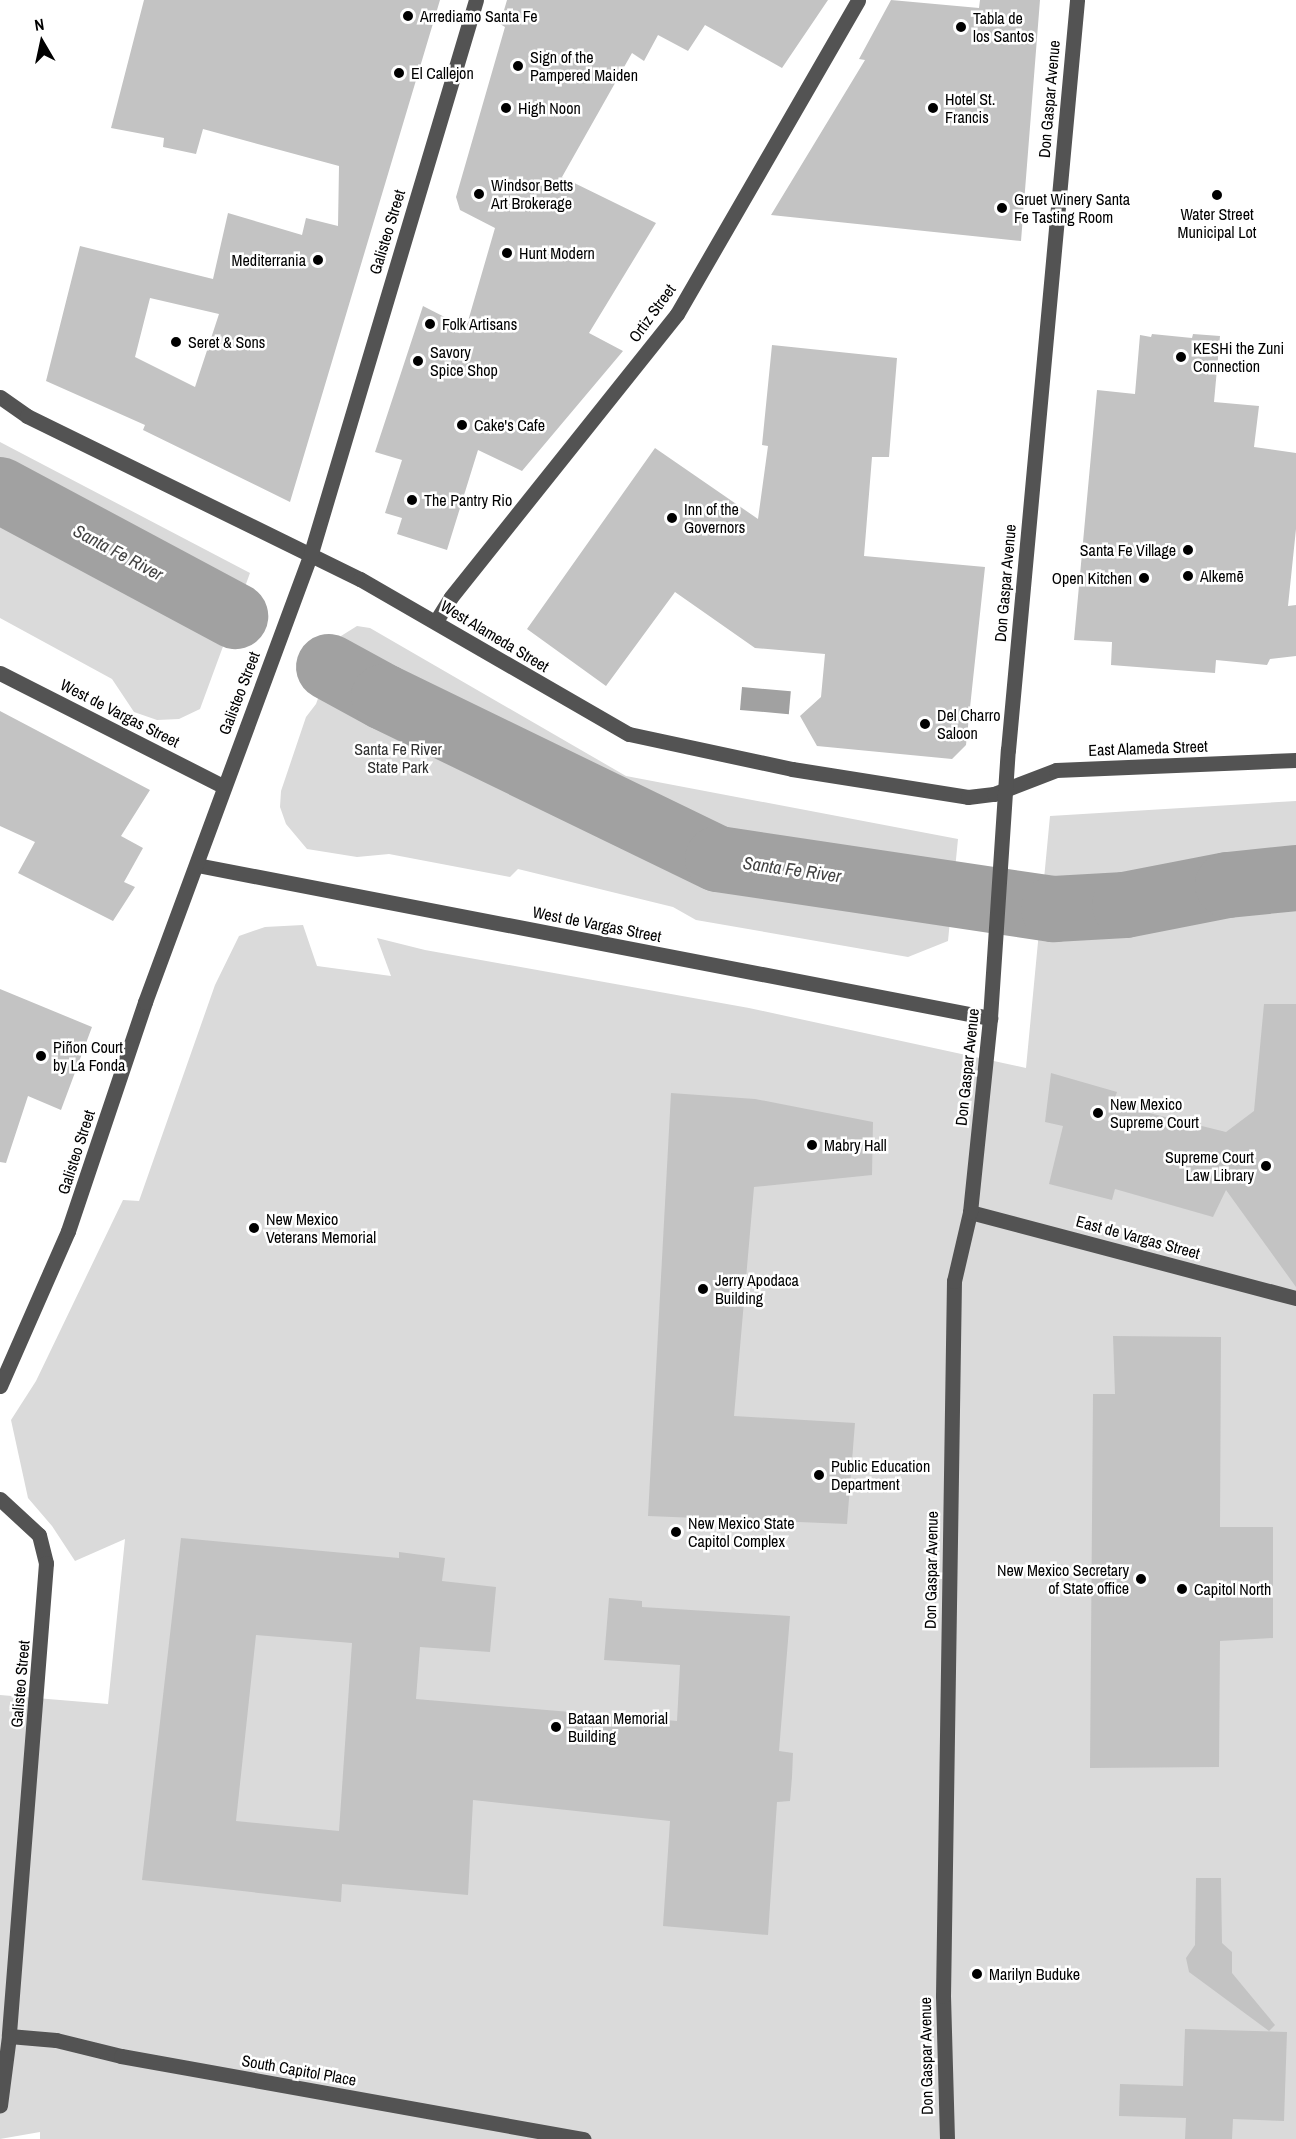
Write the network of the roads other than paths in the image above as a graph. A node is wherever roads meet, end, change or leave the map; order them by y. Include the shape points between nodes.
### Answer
1 (476, 0) edge
2 (858, 0) edge
3 (1077, 0) edge
4 (0, 397) edge
5 (311, 553) junction
6 (436, 621) junction
7 (0, 673) edge
8 (1296, 760) edge
9 (223, 786) junction
10 (1006, 790) junction
11 (197, 865) junction
12 (990, 1018) junction
13 (970, 1212) junction
14 (1296, 1298) edge
15 (0, 1386) edge
16 (0, 1499) edge
17 (9, 2036) junction
18 (0, 2105) edge
19 (584, 2139) edge
20 (946, 2139) edge

1 - 5 street, Galisteo Street
2 - 6 street, Ortiz Street via 677,314
3 - 10 street, Don Gaspar Avenue
4 - 5 street, West Alameda Street via 27,416
5 - 6 street, West Alameda Street
5 - 9 street, Galisteo Street
6 - 10 street, West Alameda Street via 629,734 792,770 915,791 968,797
7 - 9 street, West de Vargas Street
8 - 10 street, East Alameda Street via 1056,770
9 - 11 street, Galisteo Street
10 - 12 street, Don Gaspar Avenue
11 - 12 street, West de Vargas Street
11 - 15 street, Galisteo Street via 145,1002 68,1231
12 - 13 street, Don Gaspar Avenue
13 - 14 street, East de Vargas Street
13 - 20 street, Don Gaspar Avenue via 954,1281 943,1996
16 - 17 street, Galisteo Street via 39,1535 46,1563
17 - 18 street, Galisteo Street
17 - 19 street, South Capitol Place via 56,2040 121,2056

